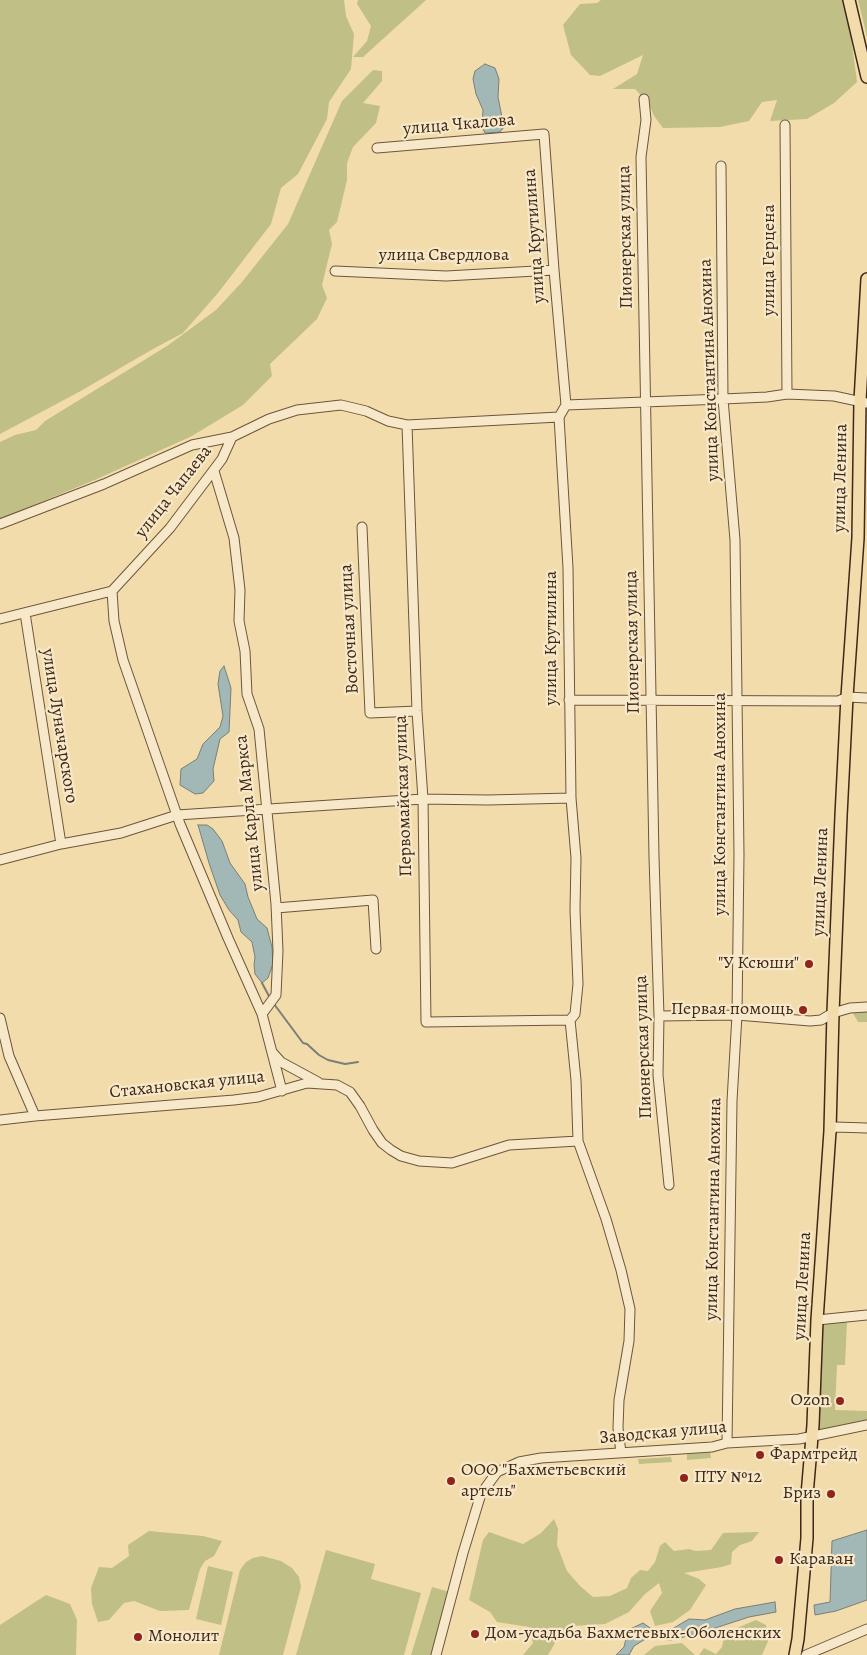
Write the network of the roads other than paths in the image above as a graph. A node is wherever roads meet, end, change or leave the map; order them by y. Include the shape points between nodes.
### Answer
1 (849, 0) edge
2 (867, 77) edge
3 (644, 99) dead end
4 (785, 125) dead end
5 (544, 134) joint
6 (377, 148) dead end
7 (721, 166) dead end
8 (554, 270) junction
9 (335, 271) dead end
10 (867, 279) edge
11 (787, 394) junction
12 (723, 399) junction
13 (646, 401) junction
14 (863, 402) edge
15 (566, 405) junction
16 (559, 417) junction
17 (408, 425) junction
18 (232, 437) junction
19 (214, 471) junction
20 (0, 524) edge
21 (362, 527) dead end
22 (112, 591) junction
23 (25, 613) junction
24 (0, 619) edge
25 (847, 697) junction
26 (867, 698) edge
27 (569, 700) junction
28 (650, 700) junction
29 (737, 701) junction
30 (417, 712) junction
31 (423, 798) junction
32 (570, 798) junction
33 (266, 809) junction
34 (177, 815) junction
35 (61, 844) junction
36 (0, 860) edge
37 (276, 908) junction
38 (376, 948) dead end
39 (867, 1007) edge
40 (833, 1013) junction
41 (262, 1014) junction
42 (737, 1015) junction
43 (659, 1016) junction
44 (0, 1018) edge
45 (570, 1020) junction
46 (271, 1051) junction
47 (322, 1084) junction
48 (282, 1091) junction
49 (36, 1116) junction
50 (0, 1120) edge
51 (867, 1128) edge
52 (830, 1130) junction
53 (578, 1141) junction
54 (669, 1185) dead end
55 (867, 1315) edge
56 (817, 1320) junction
57 (867, 1425) edge
58 (811, 1437) junction
59 (727, 1443) junction
60 (621, 1453) junction
61 (867, 1629) edge
62 (436, 1655) edge
63 (794, 1655) edge
64 (806, 1655) edge

1 - 2 main road
3 - 13 street, Пионерская улица via 646,120 641,157
4 - 11 street, улица Герцена
5 - 6 street, улица Чкалова
5 - 8 street, улица Крутилина
7 - 12 street, улица Константина Анохина
8 - 9 street, улица Свердлова via 446,276
8 - 15 street, улица Крутилина
10 - 14 main road, улица Ленина
11 - 12 street
11 - 14 street via 834,396
12 - 13 street
12 - 29 street, улица Константина Анохина via 735,540
13 - 15 street
13 - 28 street, Пионерская улица
14 - 25 main road, улица Ленина
15 - 16 street
16 - 17 street, улица Чапаева
16 - 27 street, улица Крутилина via 568,568
17 - 18 street, улица Чапаева via 341,405 297,410
17 - 30 street, Первомайская улица
18 - 19 street, улица Чапаева
18 - 20 street via 192,445 104,484
19 - 22 street, улица Чапаева via 170,528
19 - 33 street, улица Карла Маркса via 234,538 247,694 259,729
21 - 30 street, Восточная улица via 370,713
22 - 23 street
22 - 34 street via 114,620 123,660
23 - 24 street
23 - 35 street, улица Луначарского
25 - 26 street
25 - 29 street via 838,701
25 - 40 main road, улица Ленина
27 - 28 street
27 - 32 street, улица Крутилина
28 - 29 street
28 - 43 street, Пионерская улица
29 - 42 street, улица Константина Анохина
30 - 31 street, Первомайская улица
31 - 32 street
31 - 33 street
31 - 45 street, Первомайская улица via 426,1022
32 - 45 street, улица Крутилина via 576,858 578,984 575,1014
33 - 34 street
33 - 37 street, улица Карла Маркса
34 - 35 street via 120,833
34 - 41 street
35 - 36 street
37 - 38 street via 372,900
37 - 41 street, улица Карла Маркса via 276,995
39 - 40 street
40 - 42 street via 821,1020 810,1021
40 - 52 main road, улица Ленина
41 - 46 street
42 - 43 street
42 - 59 street, улица Константина Анохина via 732,1100
43 - 54 street, Пионерская улица via 658,1075
44 - 49 street via 9,1056
45 - 53 street, улица Крутилина
46 - 47 street via 281,1062
46 - 48 street
47 - 48 street, Стахановская улица via 307,1083
47 - 53 street, Стахановская улица via 337,1085 350,1092 382,1143 401,1156 419,1161 452,1163 509,1145
48 - 49 street, Стахановская улица via 234,1100
49 - 50 street, Стахановская улица
51 - 52 street via 835,1127
52 - 56 main road, улица Ленина
53 - 60 street, улица Крутилина via 606,1219 630,1309 629,1341 619,1400
55 - 56 street
56 - 58 main road, улица Ленина
57 - 58 street, Заводская улица
58 - 59 street, Заводская улица
58 - 63 main road, улица Ленина via 806,1547
59 - 60 street, Заводская улица via 712,1447
60 - 62 street, Заводская улица via 541,1458 519,1462 497,1472 481,1494
61 - 64 street

